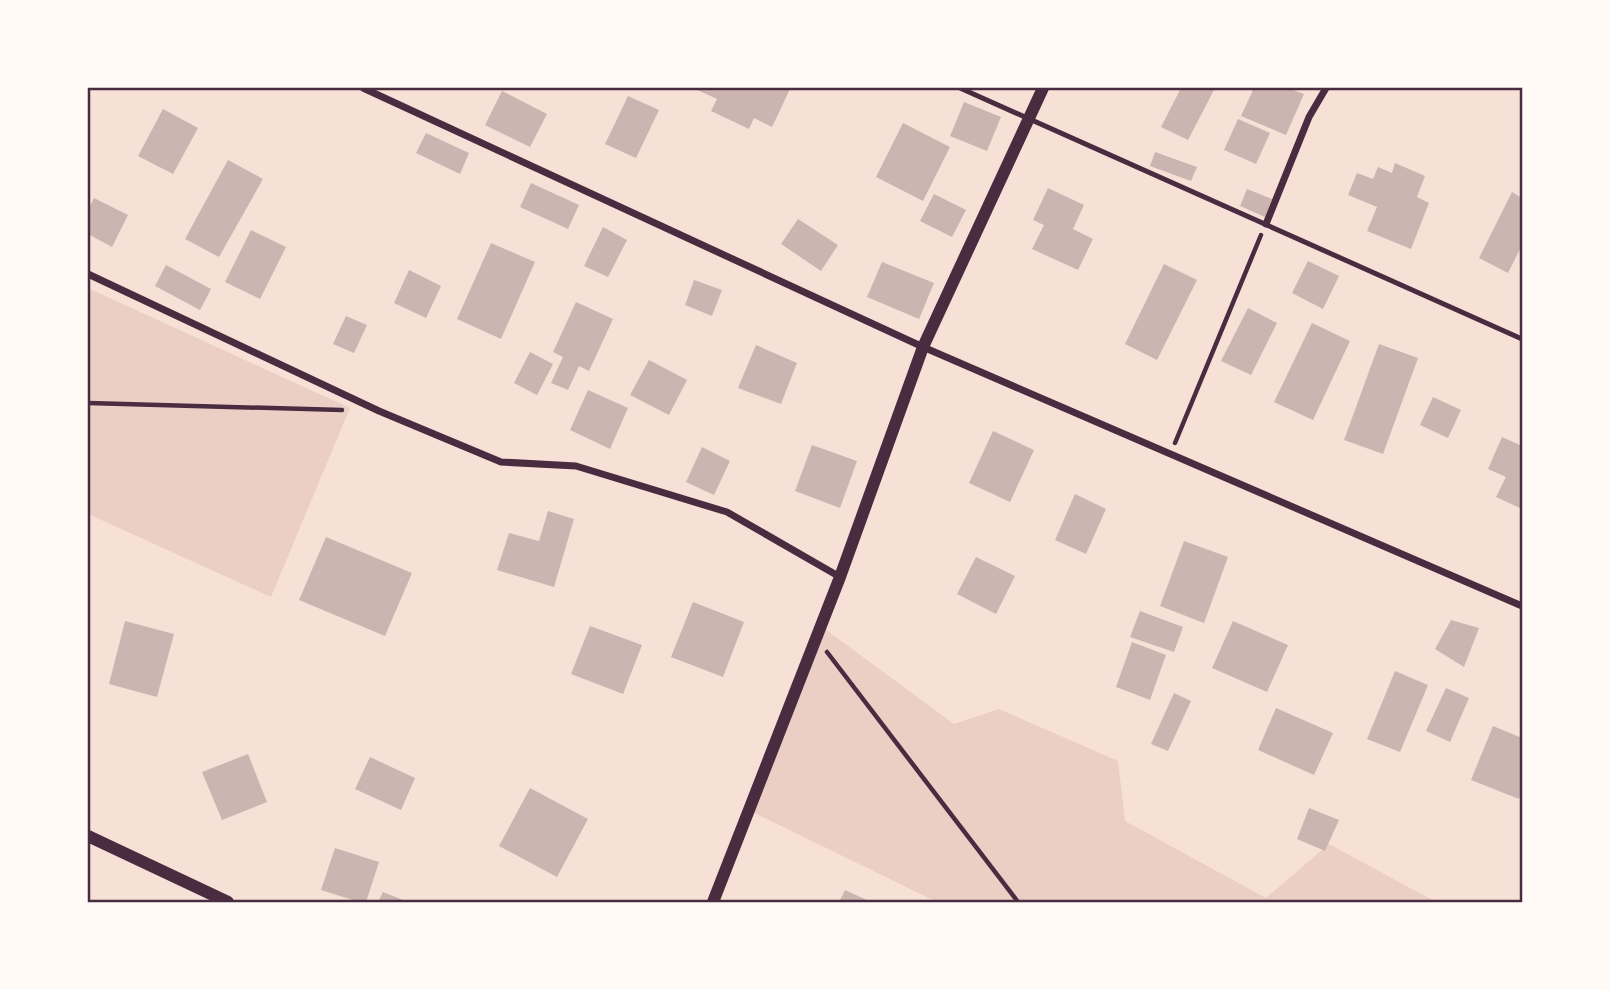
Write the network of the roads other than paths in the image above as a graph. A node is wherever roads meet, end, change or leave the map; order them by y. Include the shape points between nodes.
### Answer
1 (363, 88) edge
2 (960, 88) edge
3 (1042, 88) edge
4 (1326, 88) edge
5 (1028, 117) junction
6 (1266, 224) junction
7 (88, 274) edge
8 (1522, 340) edge
9 (923, 347) junction
10 (840, 577) junction
11 (1522, 606) edge
12 (88, 836) edge
13 (228, 902) edge
14 (713, 902) edge

1 - 9 street
2 - 5 lane
3 - 5 street
4 - 6 street via 1309,117
5 - 6 lane
5 - 9 street
6 - 8 lane
7 - 10 street via 379,411 500,462 576,466 727,512
9 - 10 street
9 - 11 street
10 - 14 street
12 - 13 street

